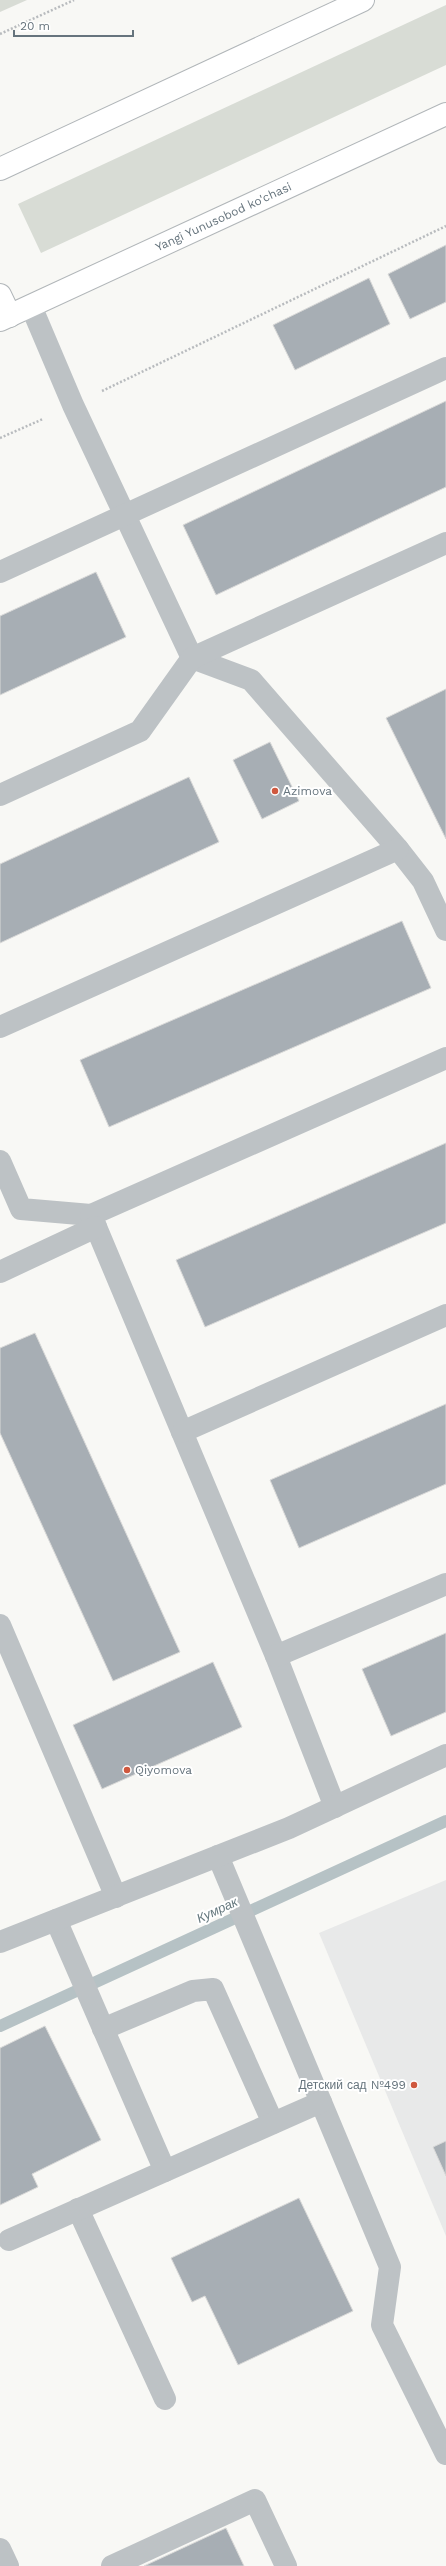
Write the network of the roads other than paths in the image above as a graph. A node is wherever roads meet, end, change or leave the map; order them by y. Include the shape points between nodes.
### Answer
1 (363, 0) edge
2 (446, 114) edge
3 (0, 169) edge
4 (0, 295) edge
5 (31, 306) junction
6 (5, 318) edge
7 (446, 368) edge
8 (126, 516) junction
9 (446, 544) edge
10 (0, 572) edge
11 (192, 658) junction
12 (0, 795) edge
13 (398, 849) junction
14 (446, 930) edge
15 (0, 1027) edge
16 (446, 1058) edge
17 (0, 1162) edge
18 (94, 1221) junction
19 (0, 1272) edge
20 (446, 1315) edge
21 (182, 1432) junction
22 (446, 1584) edge
23 (0, 1625) edge
24 (276, 1656) junction
25 (446, 1755) edge
26 (335, 1807) junction
27 (218, 1856) junction
28 (116, 1897) junction
29 (56, 1920) junction
30 (0, 1942) edge
31 (103, 2029) junction
32 (321, 2102) junction
33 (273, 2123) junction
34 (165, 2171) junction
35 (78, 2209) junction
36 (9, 2240) dead end
37 (165, 2399) dead end
38 (445, 2449) edge
39 (0, 2549) edge
40 (8, 2566) edge
41 (112, 2566) edge
42 (286, 2566) edge

1 - 3 main road
2 - 5 main road, Yangi Yunusobod ko'chasi
4 - 6 main road
5 - 6 main road, Yangi Yunusobod ko'chasi
5 - 8 lane via 73,405
7 - 8 lane
8 - 10 lane
8 - 11 lane
9 - 11 lane
11 - 12 lane via 140,732
11 - 13 lane via 250,680
13 - 14 lane via 423,881
13 - 15 lane
16 - 18 lane
17 - 18 lane via 21,1209
18 - 19 lane
18 - 21 lane
20 - 21 lane
21 - 24 lane
22 - 24 lane
23 - 28 lane
24 - 26 lane
25 - 26 lane
26 - 27 lane
27 - 28 lane
27 - 32 lane
28 - 29 lane
29 - 30 lane
29 - 31 lane
31 - 33 lane via 193,1991 213,1989
31 - 34 lane
32 - 33 lane
32 - 38 lane via 390,2267 382,2325
33 - 34 lane
34 - 35 lane
35 - 36 lane
35 - 37 lane
39 - 40 lane
41 - 42 lane via 256,2500

